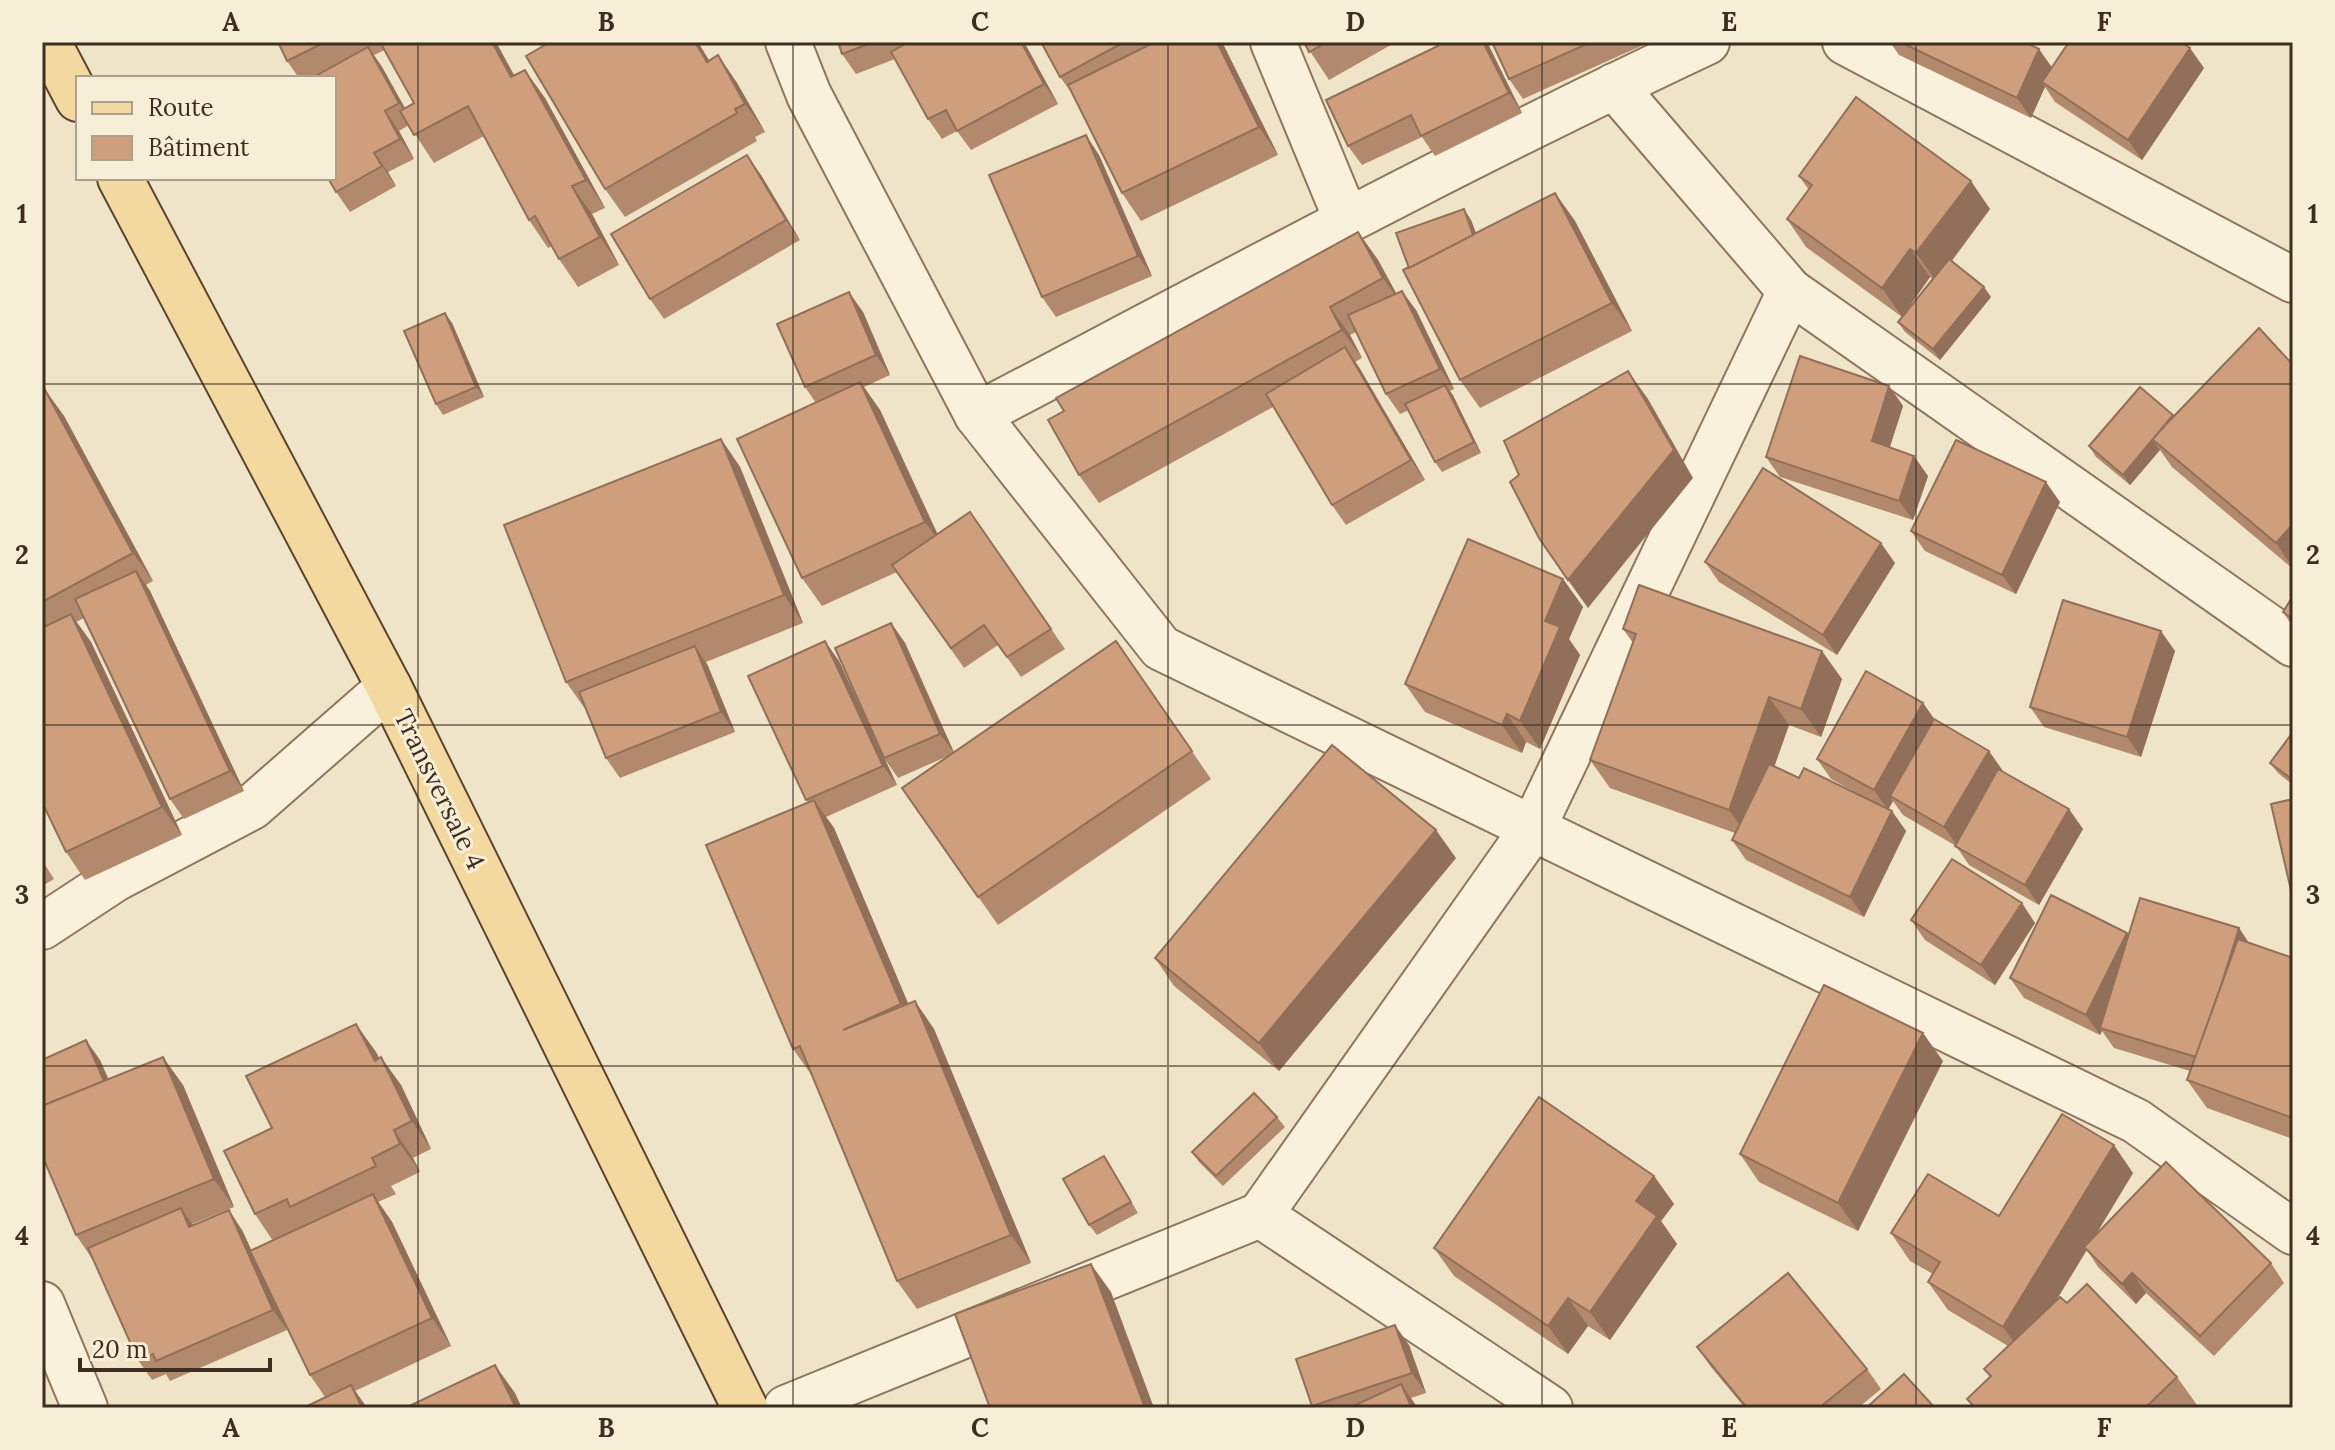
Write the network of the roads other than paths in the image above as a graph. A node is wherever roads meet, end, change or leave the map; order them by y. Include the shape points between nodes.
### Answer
1 (48, 42) edge
2 (788, 42) edge
3 (1273, 42) edge
4 (1707, 42) edge
5 (1845, 42) edge
6 (1614, 86) junction
7 (76, 95) edge
8 (121, 180) edge
9 (1347, 221) junction
10 (2293, 280) edge
11 (1790, 291) junction
12 (977, 415) junction
13 (2293, 644) edge
14 (389, 687) junction
15 (1533, 828) junction
16 (42, 927) edge
17 (1260, 1215) junction
18 (2293, 1232) edge
19 (42, 1304) edge
20 (85, 1408) edge
21 (745, 1408) edge
22 (786, 1408) edge
23 (1550, 1408) edge

1 - 7 main road
2 - 12 street via 809,95
3 - 9 street
4 - 6 street
5 - 10 street
6 - 9 street
6 - 11 street
8 - 14 main road, Transversale 4
9 - 12 street
11 - 13 street
11 - 15 street
12 - 15 street via 1161,648
14 - 16 street via 252,807 115,879
14 - 21 main road, Transversale 4
15 - 17 street
15 - 18 street via 2136,1121
17 - 22 street
17 - 23 street
19 - 20 street

